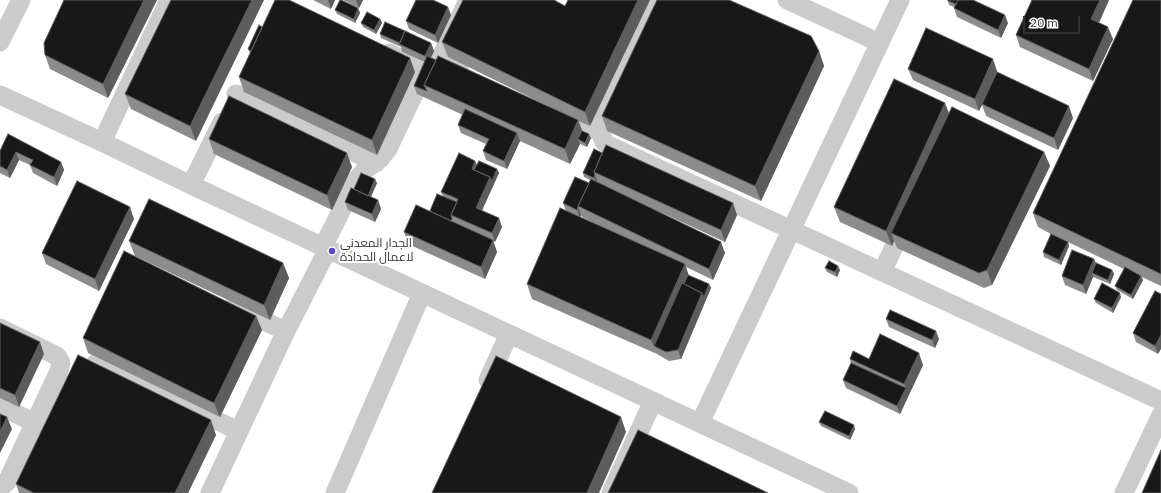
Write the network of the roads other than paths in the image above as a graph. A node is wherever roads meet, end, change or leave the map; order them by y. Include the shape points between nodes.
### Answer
1 (21, 0) edge
2 (169, 0) edge
3 (468, 0) edge
4 (653, 0) edge
5 (664, 0) edge
6 (787, 0) edge
7 (900, 0) edge
8 (0, 42) edge
9 (880, 43) junction
10 (374, 46) edge
11 (245, 76) edge
12 (474, 78) edge
13 (236, 94) junction
14 (0, 96) edge
15 (546, 113) edge
16 (102, 142) junction
17 (376, 163) junction
18 (191, 185) junction
19 (912, 209) edge
20 (792, 231) junction
21 (326, 248) junction
22 (882, 272) junction
23 (422, 293) junction
24 (221, 301) edge
25 (0, 328) edge
26 (286, 331) junction
27 (509, 334) junction
28 (84, 358) edge
29 (482, 393) edge
30 (653, 401) junction
31 (1161, 401) edge
32 (0, 406) edge
33 (1161, 415) edge
34 (35, 423) junction
35 (700, 423) junction
36 (239, 431) junction
37 (0, 488) edge
38 (210, 493) edge
39 (336, 493) edge
40 (611, 493) edge
41 (849, 493) edge
42 (1124, 493) edge

1 - 8 street
2 - 16 street
3 - 12 street via 441,60
4 - 15 street via 592,129 585,131
5 - 20 street via 603,129 601,134 604,142
6 - 9 street
7 - 9 street
9 - 20 street
10 - 17 street via 416,66 422,73 388,149
11 - 13 street
13 - 17 street
13 - 18 street
14 - 16 street
16 - 18 street
17 - 21 street via 357,179
18 - 21 street
19 - 22 street
20 - 22 street
20 - 35 street
21 - 23 street
21 - 26 street
22 - 31 street
23 - 27 street
23 - 39 street
24 - 26 street
25 - 34 street via 57,356 61,363
26 - 36 street
27 - 29 street
27 - 30 street
28 - 36 street
30 - 35 street
30 - 40 street
32 - 34 street
33 - 42 street
34 - 37 street via 7,482
35 - 41 street
36 - 38 street

